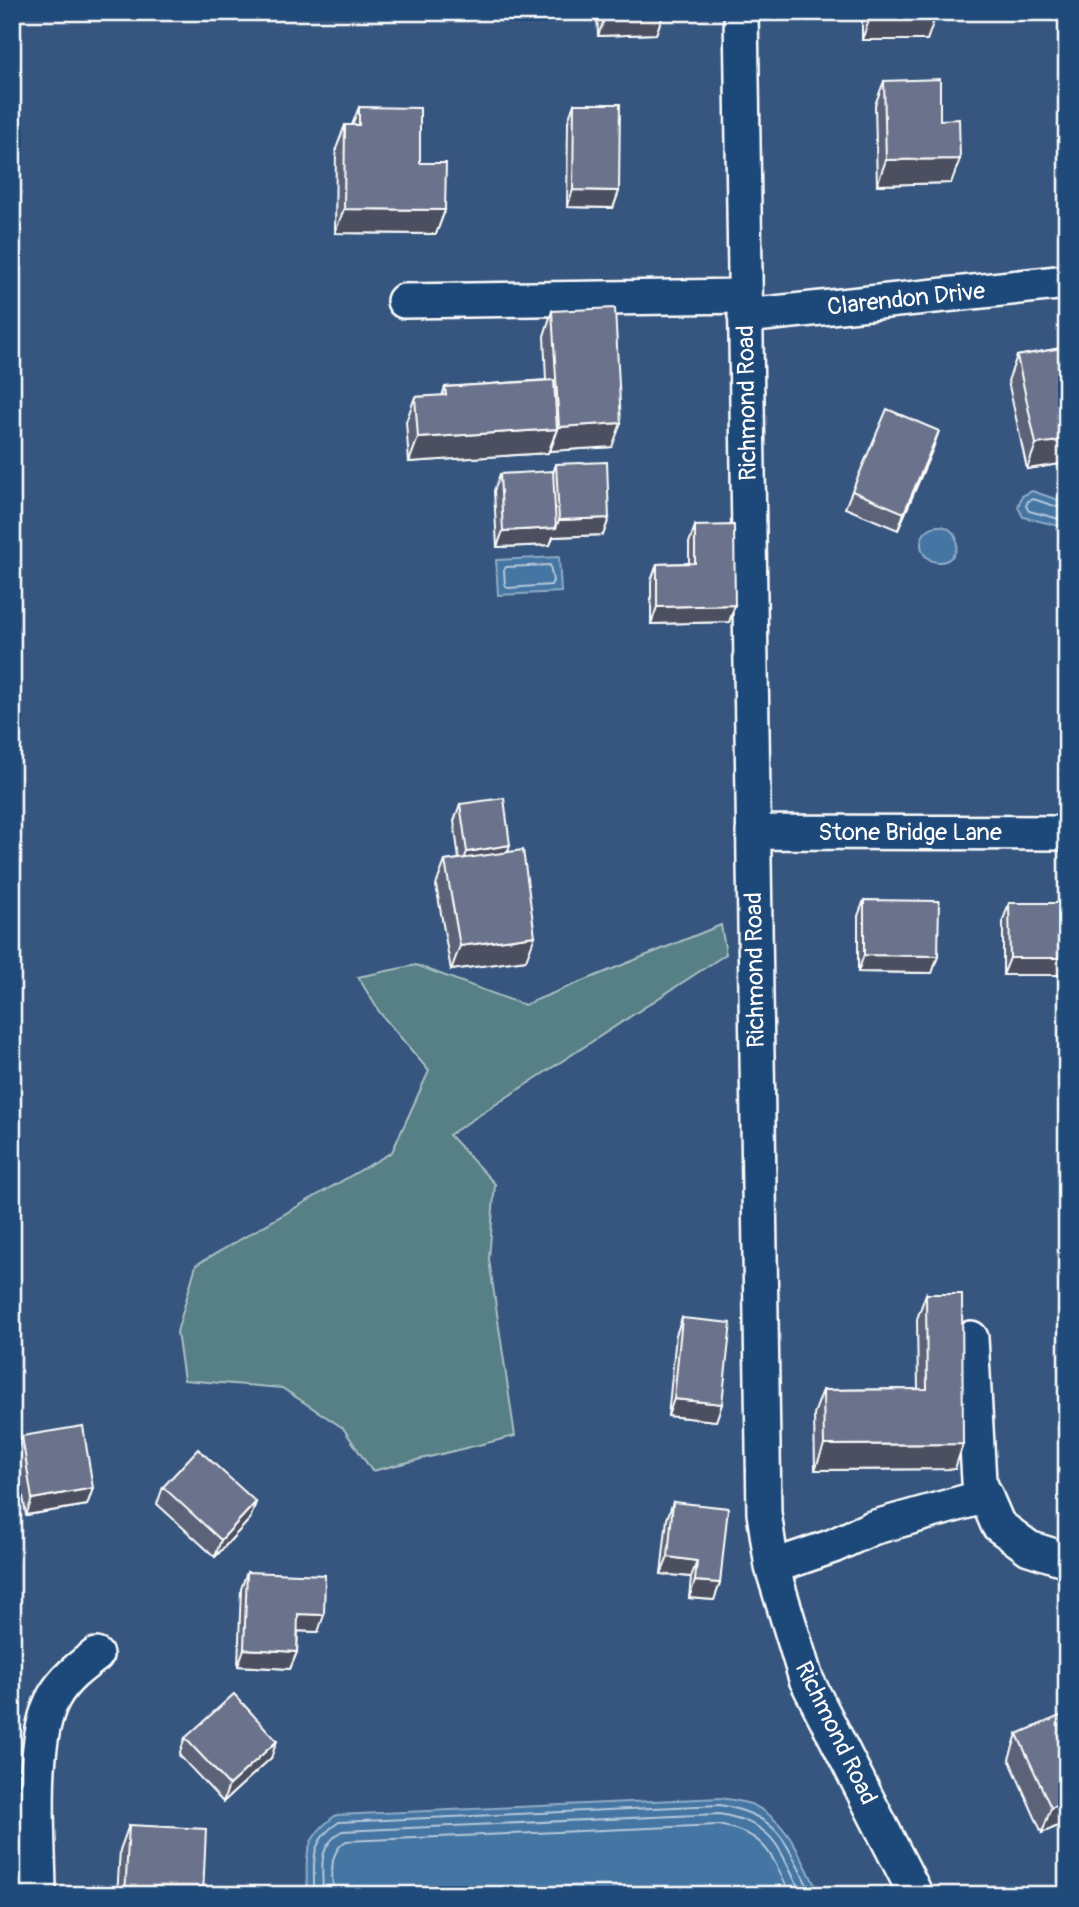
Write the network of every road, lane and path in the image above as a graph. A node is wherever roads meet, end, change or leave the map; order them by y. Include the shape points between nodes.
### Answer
1 (741, 12) edge
2 (1067, 282) edge
3 (404, 301) dead end
4 (745, 306) junction
5 (753, 832) junction
6 (1067, 833) edge
7 (971, 1338) dead end
8 (986, 1496) junction
9 (1067, 1560) edge
10 (772, 1567) junction
11 (96, 1655) dead end
12 (39, 1895) edge
13 (916, 1895) edge

1 - 4 street, Richmond Road
2 - 4 street, Clarendon Drive
3 - 4 street, Clarendon Drive
4 - 5 street, Richmond Road
5 - 6 street, Stone Bridge Lane
5 - 10 street, Richmond Road via 764,1499
7 - 8 street via 979,1481
8 - 9 street via 998,1525 1029,1548
8 - 10 street via 872,1528
10 - 13 street, Richmond Road via 806,1678
11 - 12 street via 54,1696 42,1726

